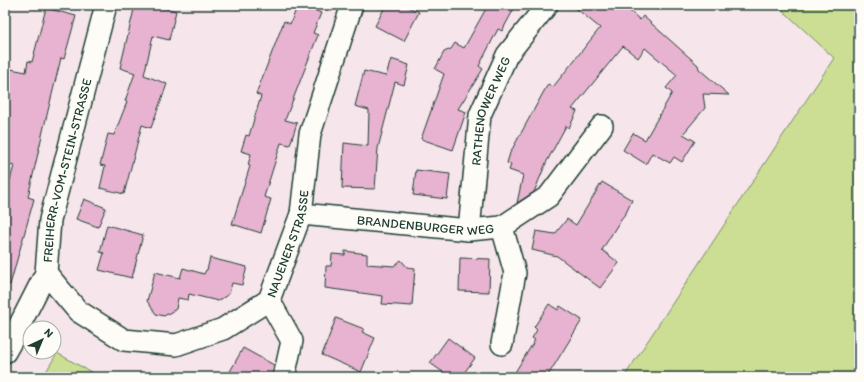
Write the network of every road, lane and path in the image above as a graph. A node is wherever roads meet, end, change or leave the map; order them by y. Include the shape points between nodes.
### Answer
1 (106, 5) edge
2 (352, 5) edge
3 (547, 5) edge
4 (602, 126) dead end
5 (300, 214) junction
6 (502, 228) junction
7 (468, 230) junction
8 (46, 273) junction
9 (269, 300) junction
10 (502, 344) dead end
11 (5, 352) edge
12 (284, 377) edge

1 - 8 street, FREIHERR-VOM-STEIN-STRASSE via 50,220
2 - 5 street, NAUENER STRASSE via 310,134
3 - 7 street, RATHENOWER WEG via 507,55 480,115
4 - 6 street, BRANDENBURGER WEG via 549,196
5 - 7 street, BRANDENBURGER WEG
5 - 9 street, NAUENER STRASSE
6 - 7 street, BRANDENBURGER WEG
6 - 10 street via 515,273
8 - 9 street, NAUENER STRASSE via 78,310 124,340 176,345 223,329
8 - 11 street, FREIHERR-VOM-STEIN-STRASSE
9 - 12 street via 292,340

